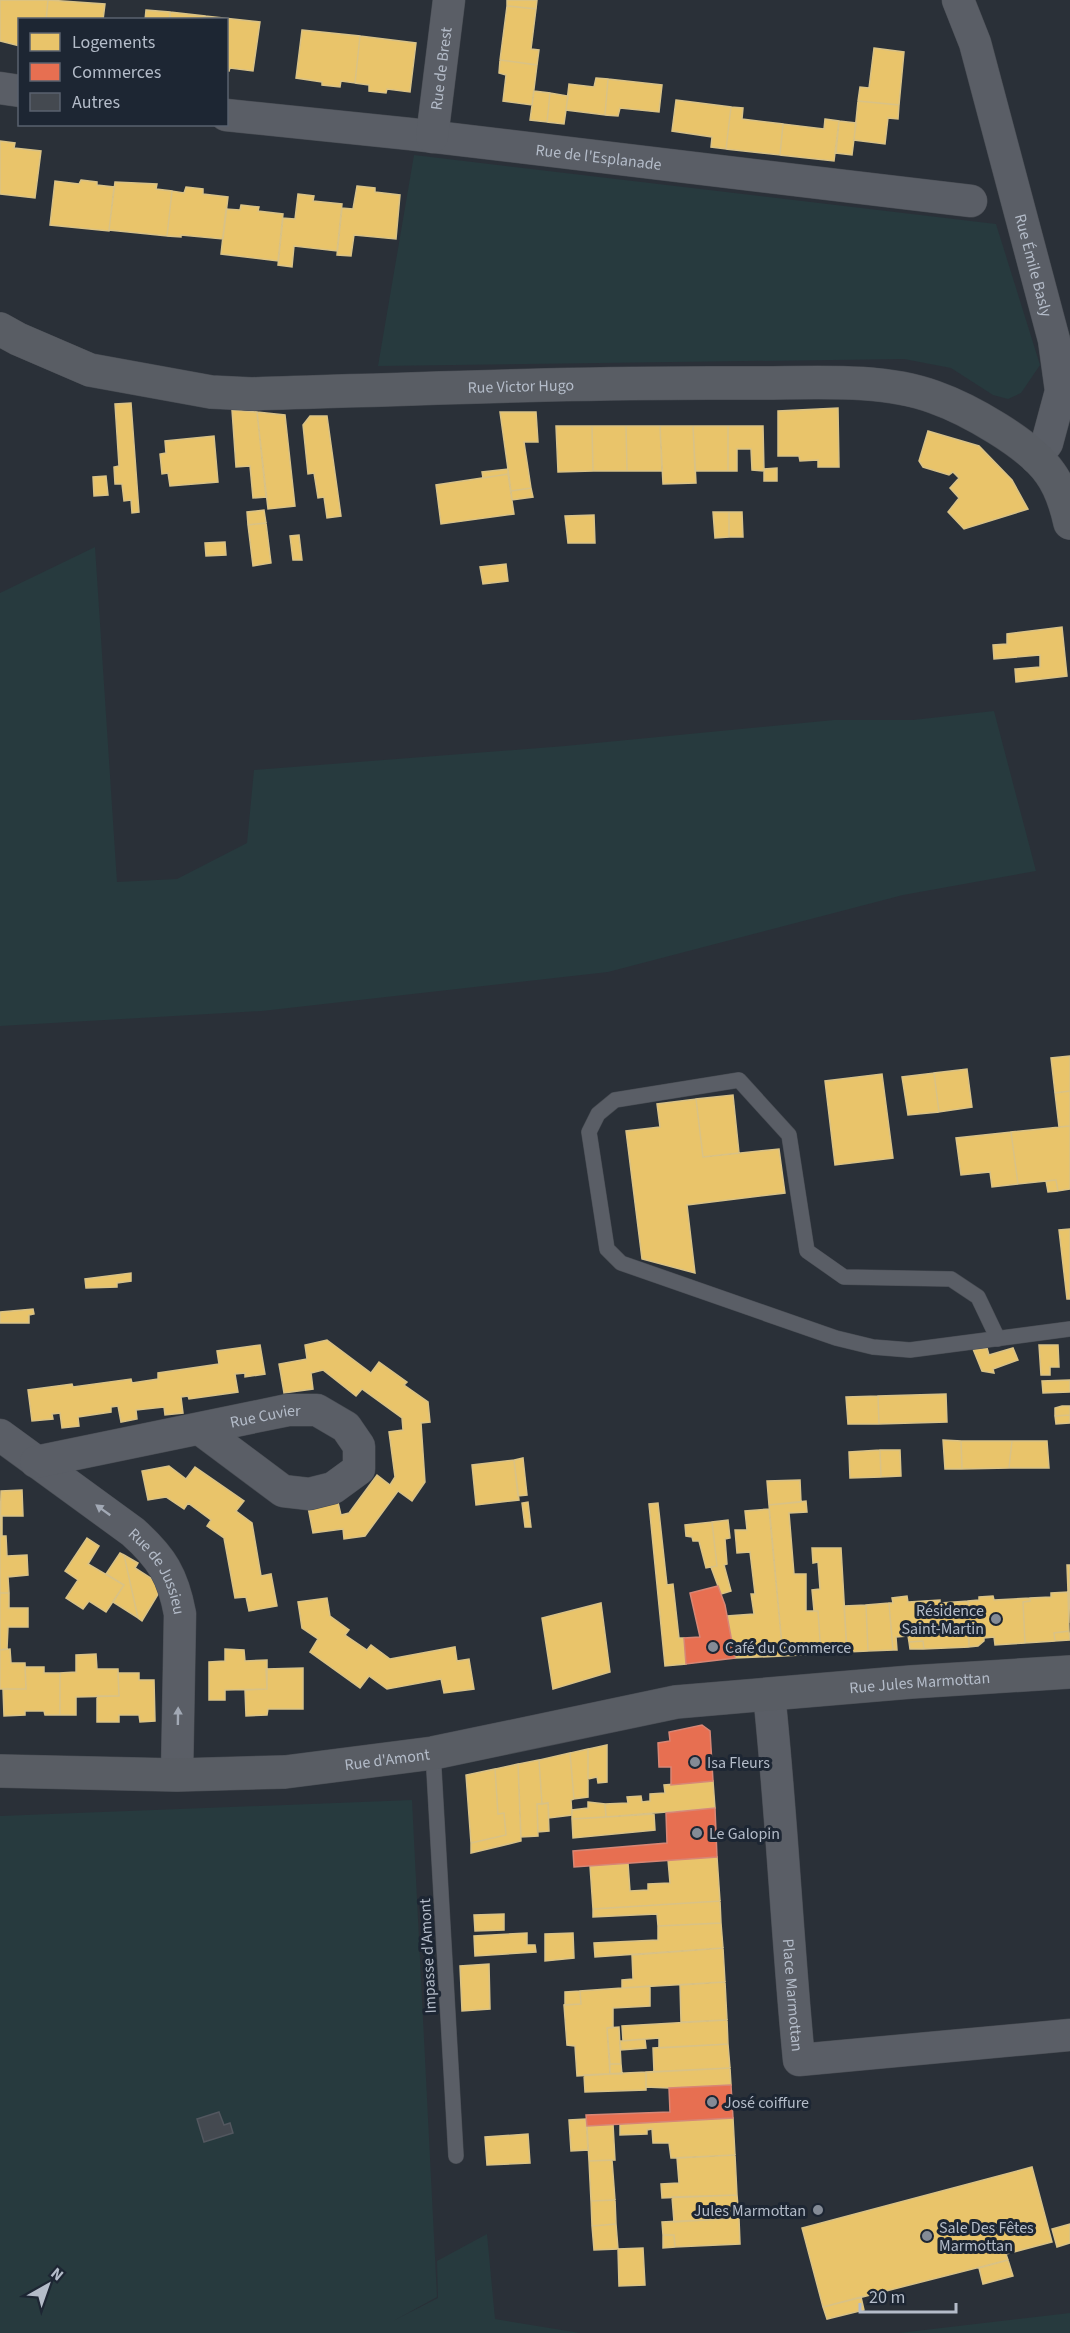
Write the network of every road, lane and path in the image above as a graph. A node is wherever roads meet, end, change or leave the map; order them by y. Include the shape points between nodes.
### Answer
1 (449, 0) edge
2 (958, 0) edge
3 (0, 88) edge
4 (18, 91) edge
5 (228, 115) edge
6 (432, 137) junction
7 (971, 201) dead end
8 (0, 329) edge
9 (1036, 458) junction
10 (1070, 523) edge
11 (1070, 1329) edge
12 (998, 1339) junction
13 (200, 1429) dead end
14 (0, 1436) edge
15 (36, 1462) junction
16 (1070, 1672) edge
17 (769, 1694) junction
18 (433, 1753) junction
19 (0, 1771) edge
20 (177, 1775) junction
21 (1070, 2035) edge
22 (456, 2156) dead end

1 - 6 street, Rue de Brest
2 - 9 street, Rue Émile Basly via 975,43 1054,340 1061,391 1047,443
3 - 4 street
5 - 6 street, Rue de l'Esplanade
6 - 7 street, Rue de l'Esplanade
8 - 9 street, Rue Victor Hugo via 90,370 211,392 611,383 877,384 942,400 1004,433
9 - 10 street via 1059,488
11 - 12 lane
12 - 12 lane via 978,1297 951,1279 844,1277 807,1251 789,1135 739,1080 615,1100 598,1114 589,1132 607,1249 621,1263 836,1338 873,1347 910,1350
13 - 15 street
14 - 15 street, Rue de Jussieu
20 -> 15 street, Rue de Jussieu via 180,1614 166,1568 133,1532
16 - 17 street, Rue Jules Marmottan
17 - 18 street, Rue d'Amont via 676,1702
17 - 21 street, Place Marmottan via 799,2060
18 - 20 street, Rue d'Amont via 285,1772
18 - 22 lane, Impasse d'Amont
19 - 20 street, Rue d'Amont

